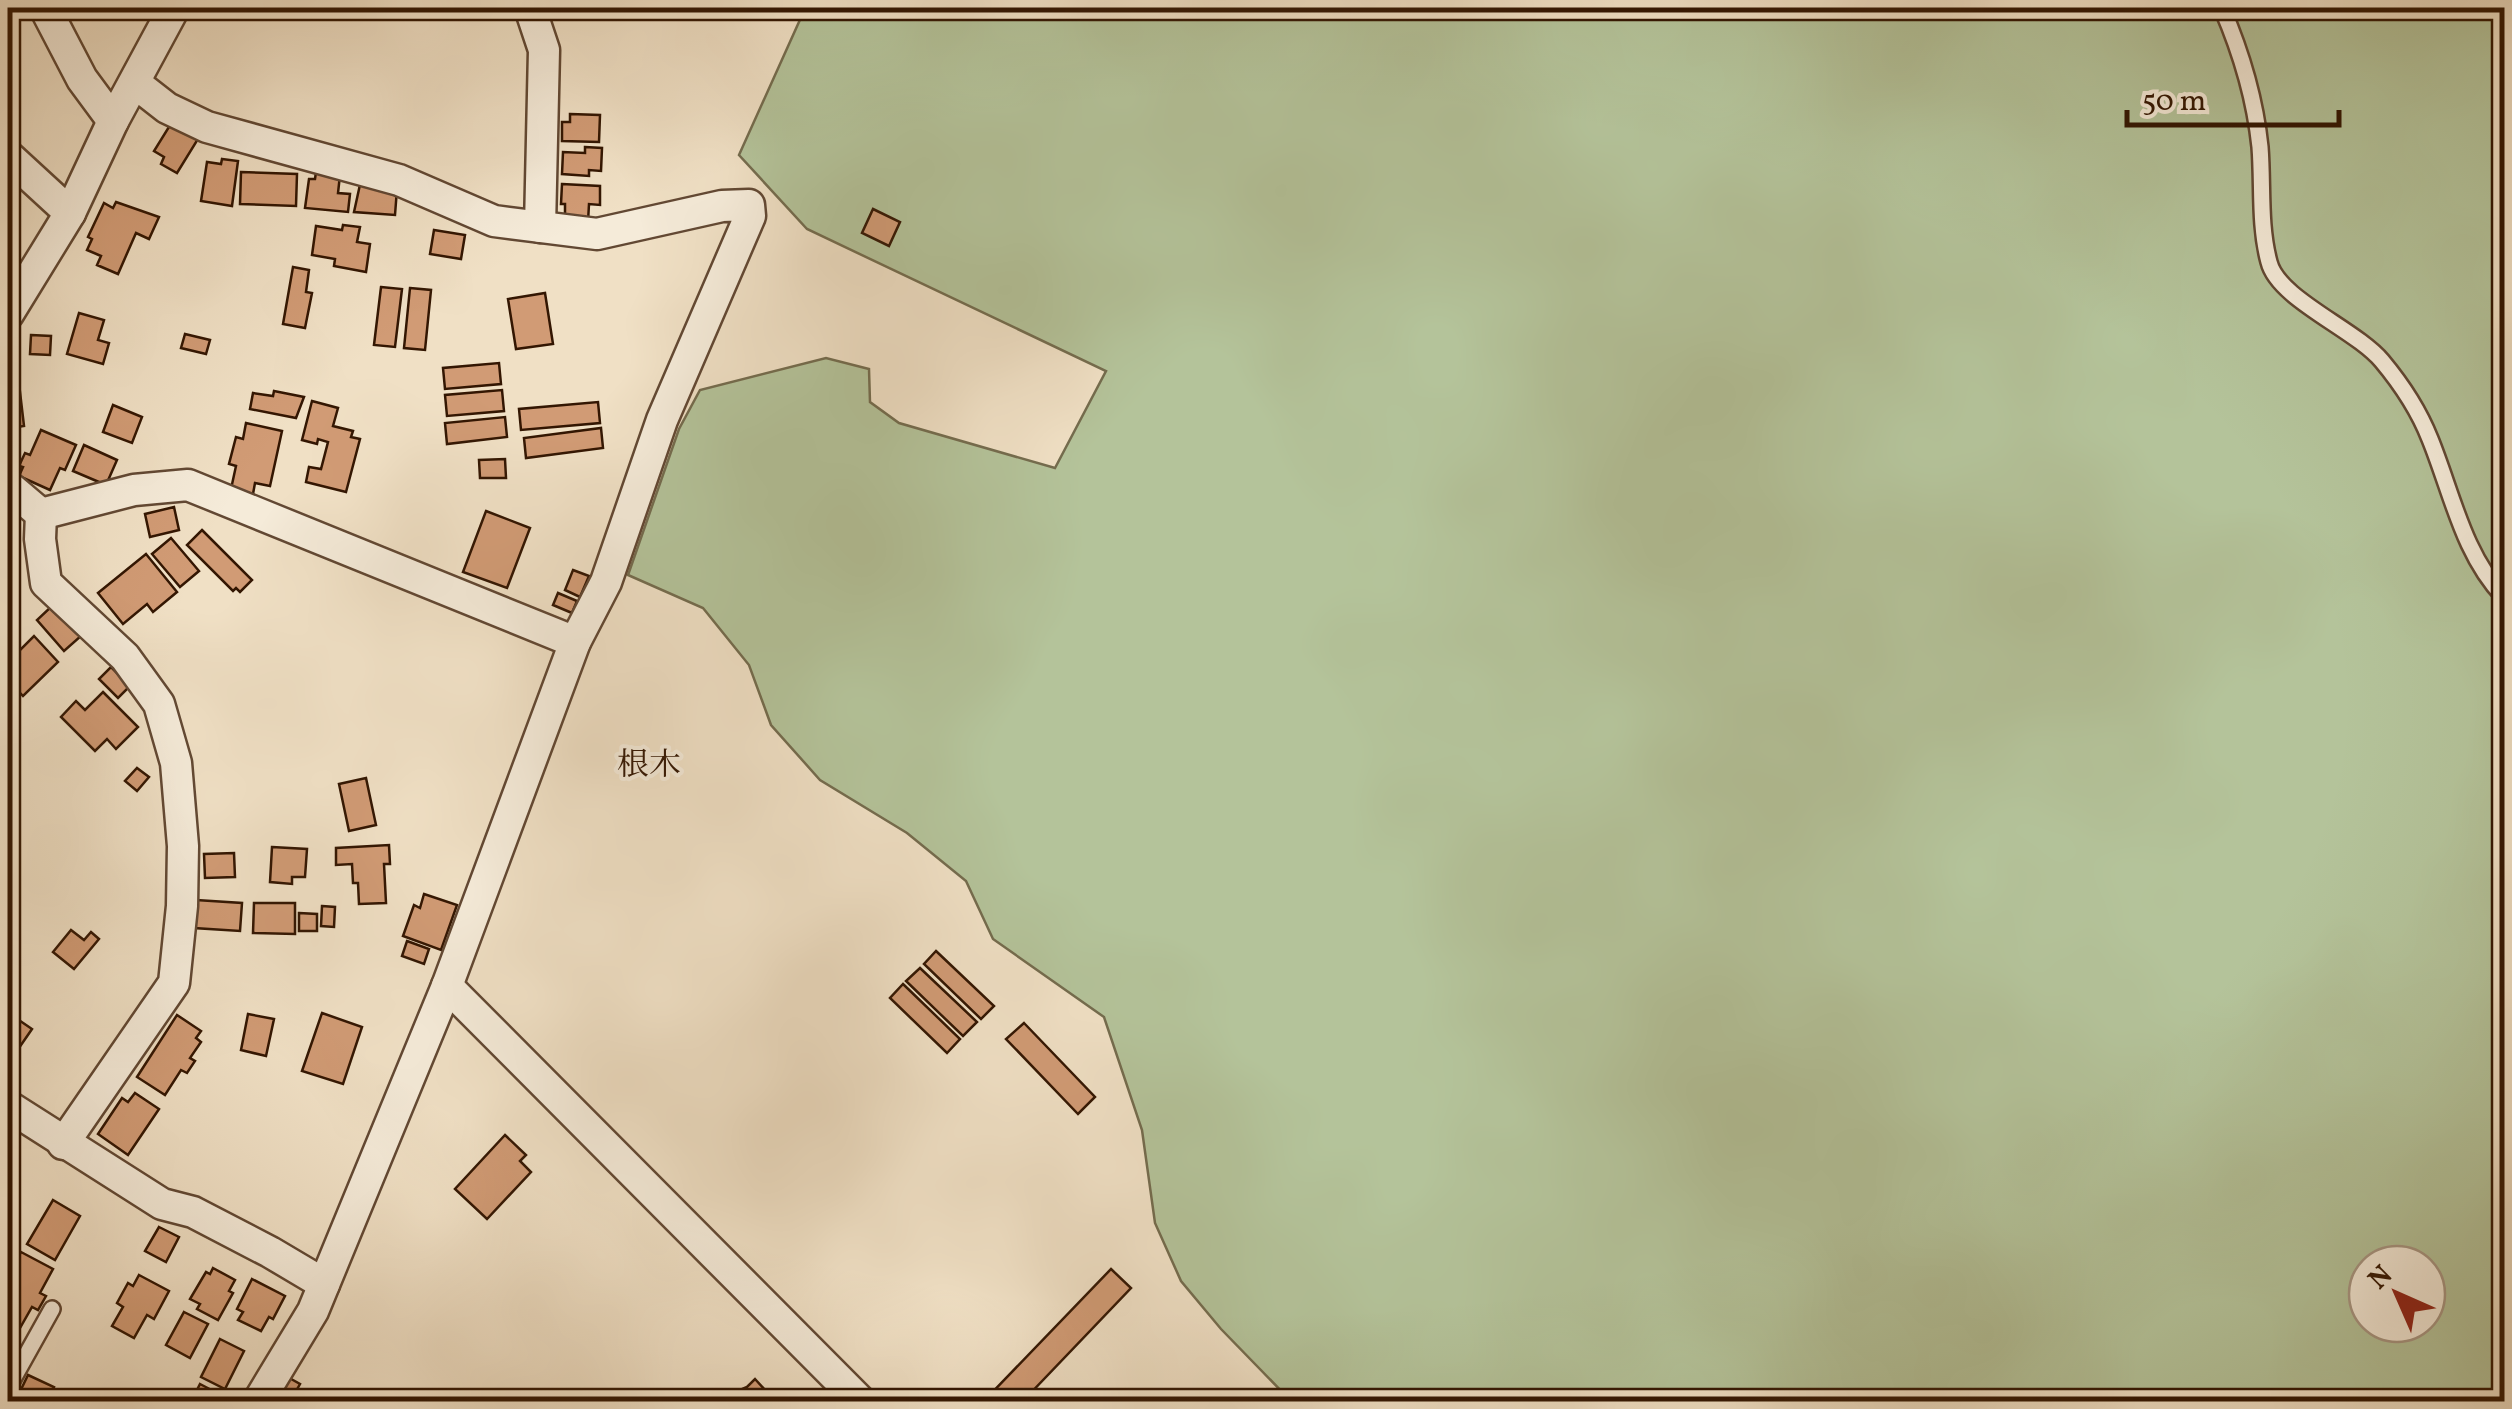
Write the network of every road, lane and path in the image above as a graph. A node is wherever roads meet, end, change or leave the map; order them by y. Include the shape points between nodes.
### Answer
1 (45, 8) edge
2 (174, 8) edge
3 (530, 8) edge
4 (2222, 8) edge
5 (135, 83) junction
6 (113, 121) junction
7 (8, 156) edge
8 (70, 213) junction
9 (540, 227) junction
10 (8, 314) edge
11 (8, 486) edge
12 (41, 514) junction
13 (2504, 597) edge
14 (575, 642) junction
15 (447, 986) junction
16 (8, 1106) edge
17 (63, 1144) junction
18 (324, 1284) junction
19 (52, 1309) dead end
20 (8, 1388) edge
21 (258, 1402) edge
22 (860, 1402) edge

1 - 6 street
2 - 5 street
3 - 9 street via 544,50
4 - 13 lane via 2253,107 2269,265 2306,305 2365,343 2398,382 2419,413 2464,535
5 - 6 street
5 - 9 street via 207,127 399,180 494,221
6 - 8 street
7 - 8 street
8 - 10 street
9 - 14 street via 596,234 722,206 749,206 750,216 662,420 606,582
11 - 12 street
12 - 14 street via 134,490 188,485
12 - 17 street via 46,583 125,657 158,704 176,763 183,846 174,983
14 - 15 street
15 - 18 street
15 - 22 street
16 - 17 street
17 - 18 street via 162,1204 193,1212
18 - 21 street
19 - 20 lane

